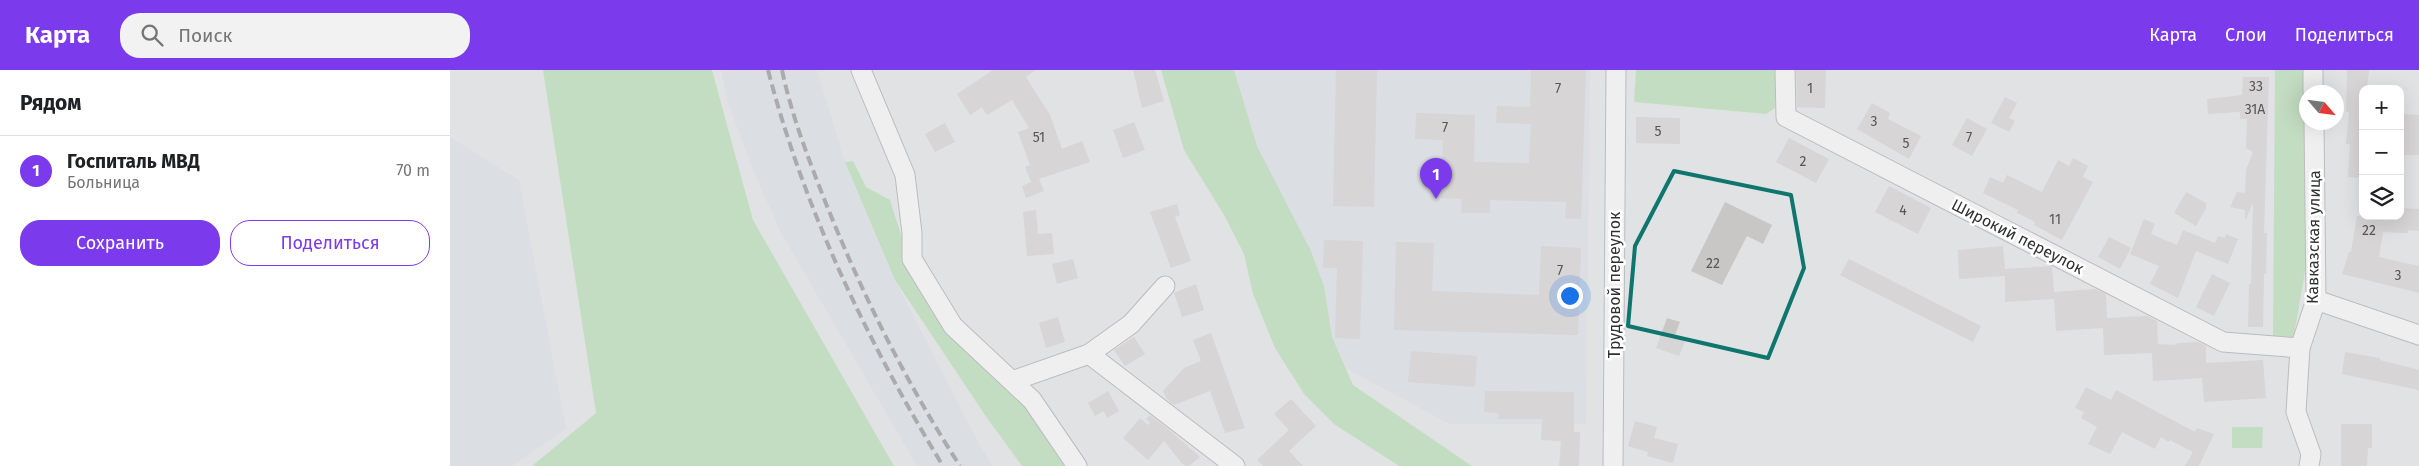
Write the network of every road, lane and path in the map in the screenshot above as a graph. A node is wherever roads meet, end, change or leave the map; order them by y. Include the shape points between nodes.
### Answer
1 (861, 70) edge
2 (1616, 70) edge
3 (1785, 70) edge
4 (2313, 70) edge
5 (2313, 85) edge
6 (2314, 130) edge
7 (1165, 286) dead end
8 (2316, 300) junction
9 (2419, 335) edge
10 (2300, 348) junction
11 (1089, 354) junction
12 (1012, 381) junction
13 (1077, 466) edge
14 (1235, 466) edge
15 (1614, 466) edge
16 (2309, 466) edge

1 - 12 street via 905,175 912,260 953,326
2 - 15 street, Трудовой переулок
3 - 10 street, Широкий переулок via 1786,117 2223,342
4 - 5 street
6 - 8 street, Кавказская улица
7 - 11 street via 1131,324
8 - 9 street
8 - 10 street, Кавказская улица
10 - 16 street, Кавказская улица via 2296,412 2311,454
11 - 12 street
11 - 14 street
12 - 13 street via 1032,400

